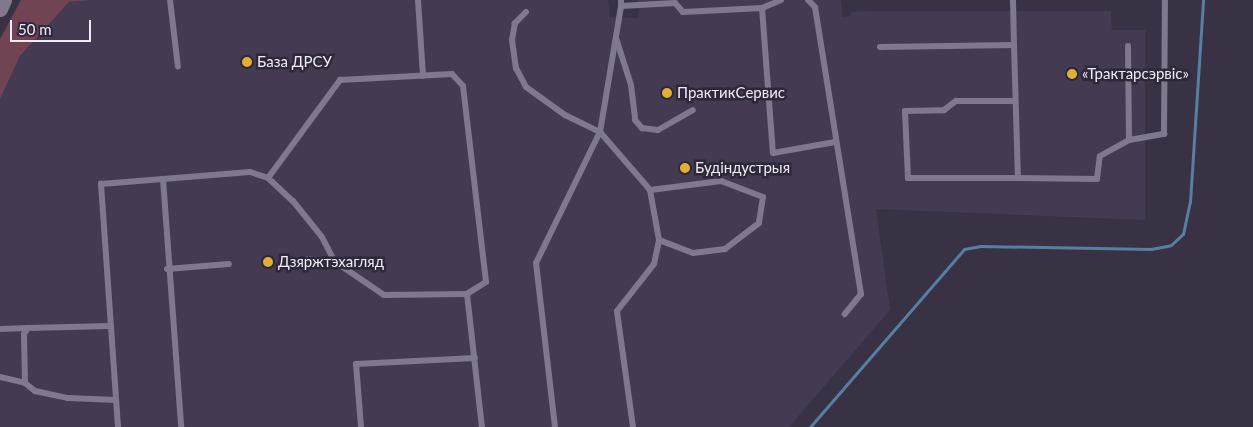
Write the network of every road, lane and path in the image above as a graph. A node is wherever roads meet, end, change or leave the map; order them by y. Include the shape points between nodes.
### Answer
1 (4, 0) edge
2 (170, 0) edge
3 (418, 0) edge
4 (781, 0) edge
5 (808, 0) edge
6 (1013, 0) edge
7 (1165, 0) edge
8 (621, 3) edge
9 (762, 8) junction
10 (0, 9) edge
11 (526, 12) dead end
12 (616, 37) junction
13 (1014, 45) junction
14 (880, 46) dead end
15 (1128, 46) dead end
16 (178, 66) dead end
17 (423, 76) junction
18 (1014, 101) junction
19 (693, 110) dead end
20 (600, 132) junction
21 (1129, 140) junction
22 (835, 142) junction
23 (268, 178) junction
24 (1018, 178) junction
25 (163, 179) junction
26 (650, 190) junction
27 (659, 240) junction
28 (307, 260) dead end
29 (334, 261) junction
30 (229, 264) dead end
31 (167, 269) junction
32 (467, 294) junction
33 (845, 314) dead end
34 (110, 326) junction
35 (28, 328) junction
36 (0, 329) edge
37 (475, 358) junction
38 (0, 377) edge
39 (24, 383) junction
40 (116, 400) junction
41 (118, 427) edge
42 (181, 427) edge
43 (361, 427) edge
44 (482, 427) edge
45 (555, 427) edge
46 (633, 427) edge

1 - 10 street
2 - 16 lane
3 - 17 lane
4 - 9 lane
5 - 22 lane via 815,7
6 - 13 lane
7 - 21 lane via 1164,134
8 - 9 lane via 675,3 683,12
8 - 12 lane
9 - 22 lane via 773,152
11 - 20 lane via 515,23 512,40 516,68 526,87 565,115
12 - 19 lane via 631,85 635,120 642,128 658,130
12 - 20 lane
13 - 14 lane
13 - 18 lane
15 - 21 lane
17 - 23 lane via 340,80
17 - 32 lane via 452,74 463,86 486,282
18 - 24 lane
18 - 24 lane via 956,101 944,110 905,111 908,178
20 - 26 lane
20 - 45 lane via 536,263
21 - 24 lane via 1100,156 1097,179
22 - 33 lane via 860,294
23 - 25 lane via 250,172
23 - 29 lane via 293,201 322,237
25 - 31 lane
25 - 34 lane via 101,184
26 - 27 lane
26 - 27 lane via 721,181 763,197 760,222 725,249 693,253
27 - 46 lane via 654,264 617,311
28 - 29 lane
29 - 32 lane via 384,295
30 - 31 lane
31 - 42 lane
32 - 37 lane
34 - 35 lane
34 - 40 lane
35 - 36 lane
35 - 39 lane via 24,334
37 - 43 lane via 356,364
37 - 44 lane
38 - 39 lane
39 - 40 lane via 35,391 68,398
40 - 41 lane

